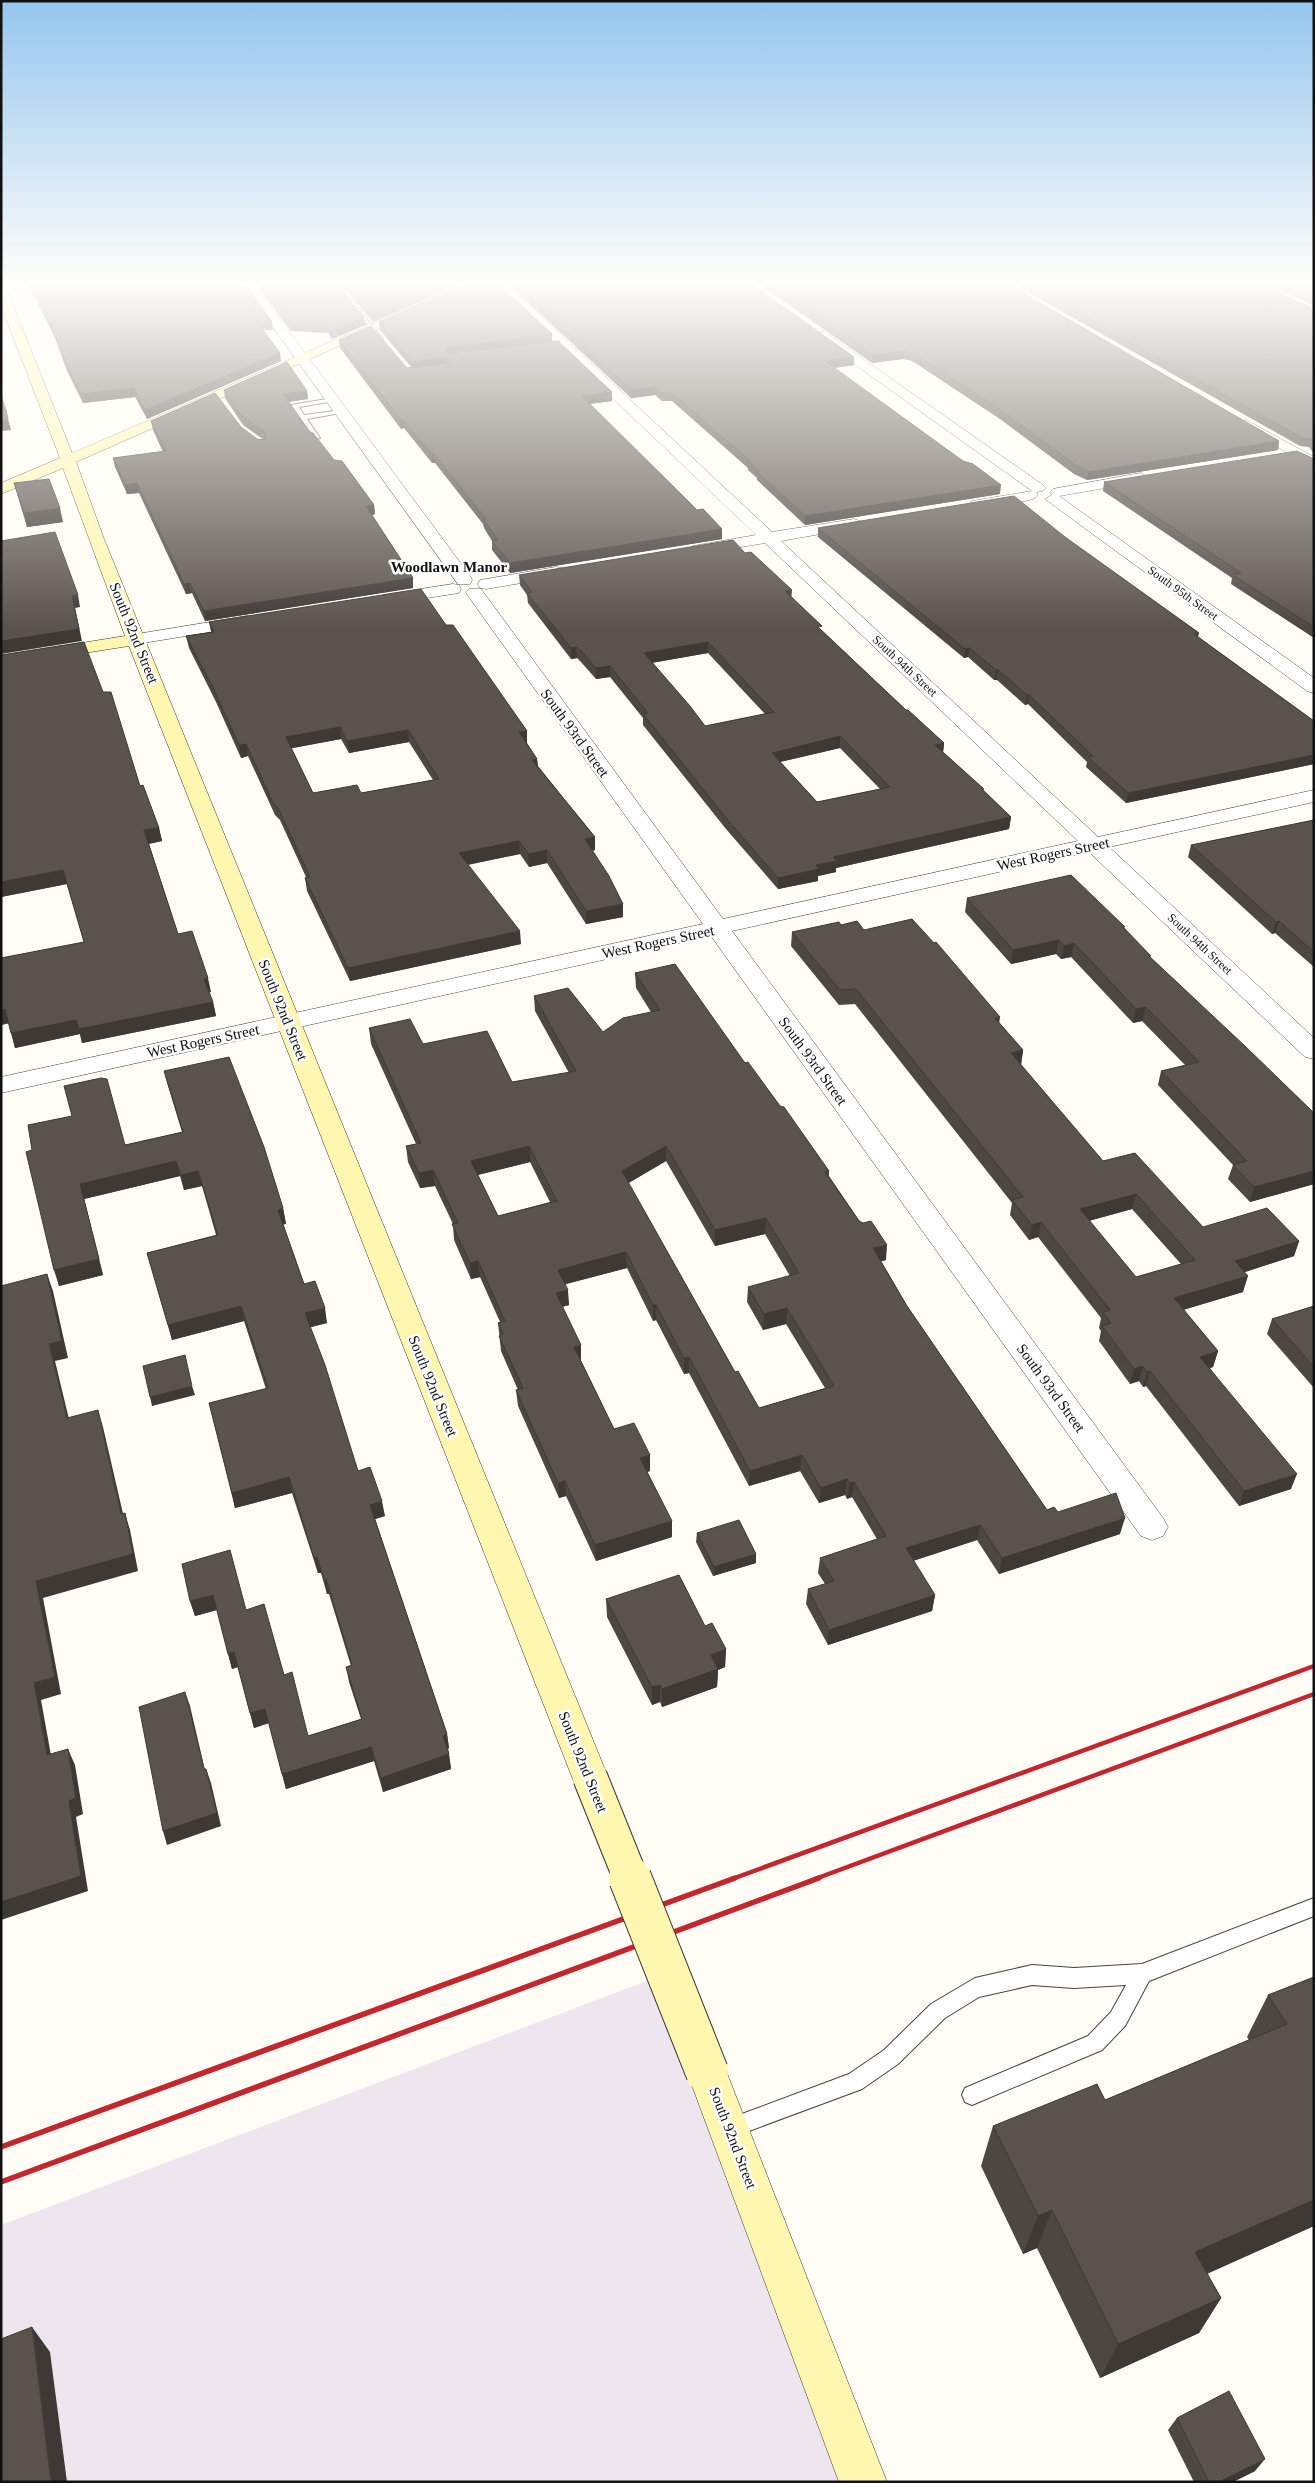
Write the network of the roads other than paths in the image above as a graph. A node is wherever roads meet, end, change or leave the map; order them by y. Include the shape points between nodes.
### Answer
1 (45, 397) edge
2 (227, 397) edge
3 (331, 397) edge
4 (615, 397) edge
5 (905, 397) edge
6 (333, 400) junction
7 (342, 412) junction
8 (1233, 416) edge
9 (302, 417) junction
10 (316, 438) edge
11 (1314, 450) edge
12 (1297, 453) junction
13 (1270, 458) edge
14 (68, 460) junction
15 (1314, 463) edge
16 (1153, 476) edge
17 (1, 490) edge
18 (1034, 492) junction
19 (1056, 496) junction
20 (966, 506) edge
21 (870, 522) edge
22 (769, 538) junction
23 (680, 552) edge
24 (573, 570) edge
25 (469, 586) junction
26 (368, 602) edge
27 (261, 619) edge
28 (137, 639) junction
29 (1, 661) edge
30 (1314, 687) edge
31 (1314, 796) edge
32 (1095, 845) junction
33 (717, 929) junction
34 (288, 1023) junction
35 (1314, 1052) edge
36 (1, 1085) edge
37 (1152, 1527) dead end
38 (1312, 1910) edge
39 (1142, 1974) junction
40 (972, 2095) dead end
41 (729, 2128) junction
42 (864, 2482) edge

1 - 14 street, South 92nd Street
2 - 14 street
3 - 6 street, South 93rd Street
4 - 22 street, South 94th Street
5 - 18 street
6 - 7 street, South 93rd Street
6 - 9 lane via 294,405
7 - 9 lane
7 - 25 street, South 93rd Street
8 - 12 street
9 - 10 lane
11 - 12 street
12 - 13 street
12 - 15 street
14 - 17 street
14 - 28 street, South 92nd Street
16 - 19 street
18 - 19 street via 1042,500
18 - 20 street
19 - 30 street, South 95th Street
21 - 22 street
22 - 23 street
22 - 32 street, South 94th Street
24 - 25 street
25 - 26 street
25 - 33 street, South 93rd Street
27 - 28 street
28 - 29 street
28 - 34 street, South 92nd Street
31 - 32 street, West Rogers Street
32 - 33 street, West Rogers Street
32 - 35 street, South 94th Street
33 - 34 street, West Rogers Street
33 - 37 street, South 93rd Street
34 - 36 street, West Rogers Street
34 - 41 street, South 92nd Street, bridge
38 - 39 lane
39 - 40 lane via 1118,2018 1095,2043
39 - 41 lane via 1074,1978 1032,1975 975,1988 938,2010 891,2058 855,2082
41 - 42 street, South 92nd Street

